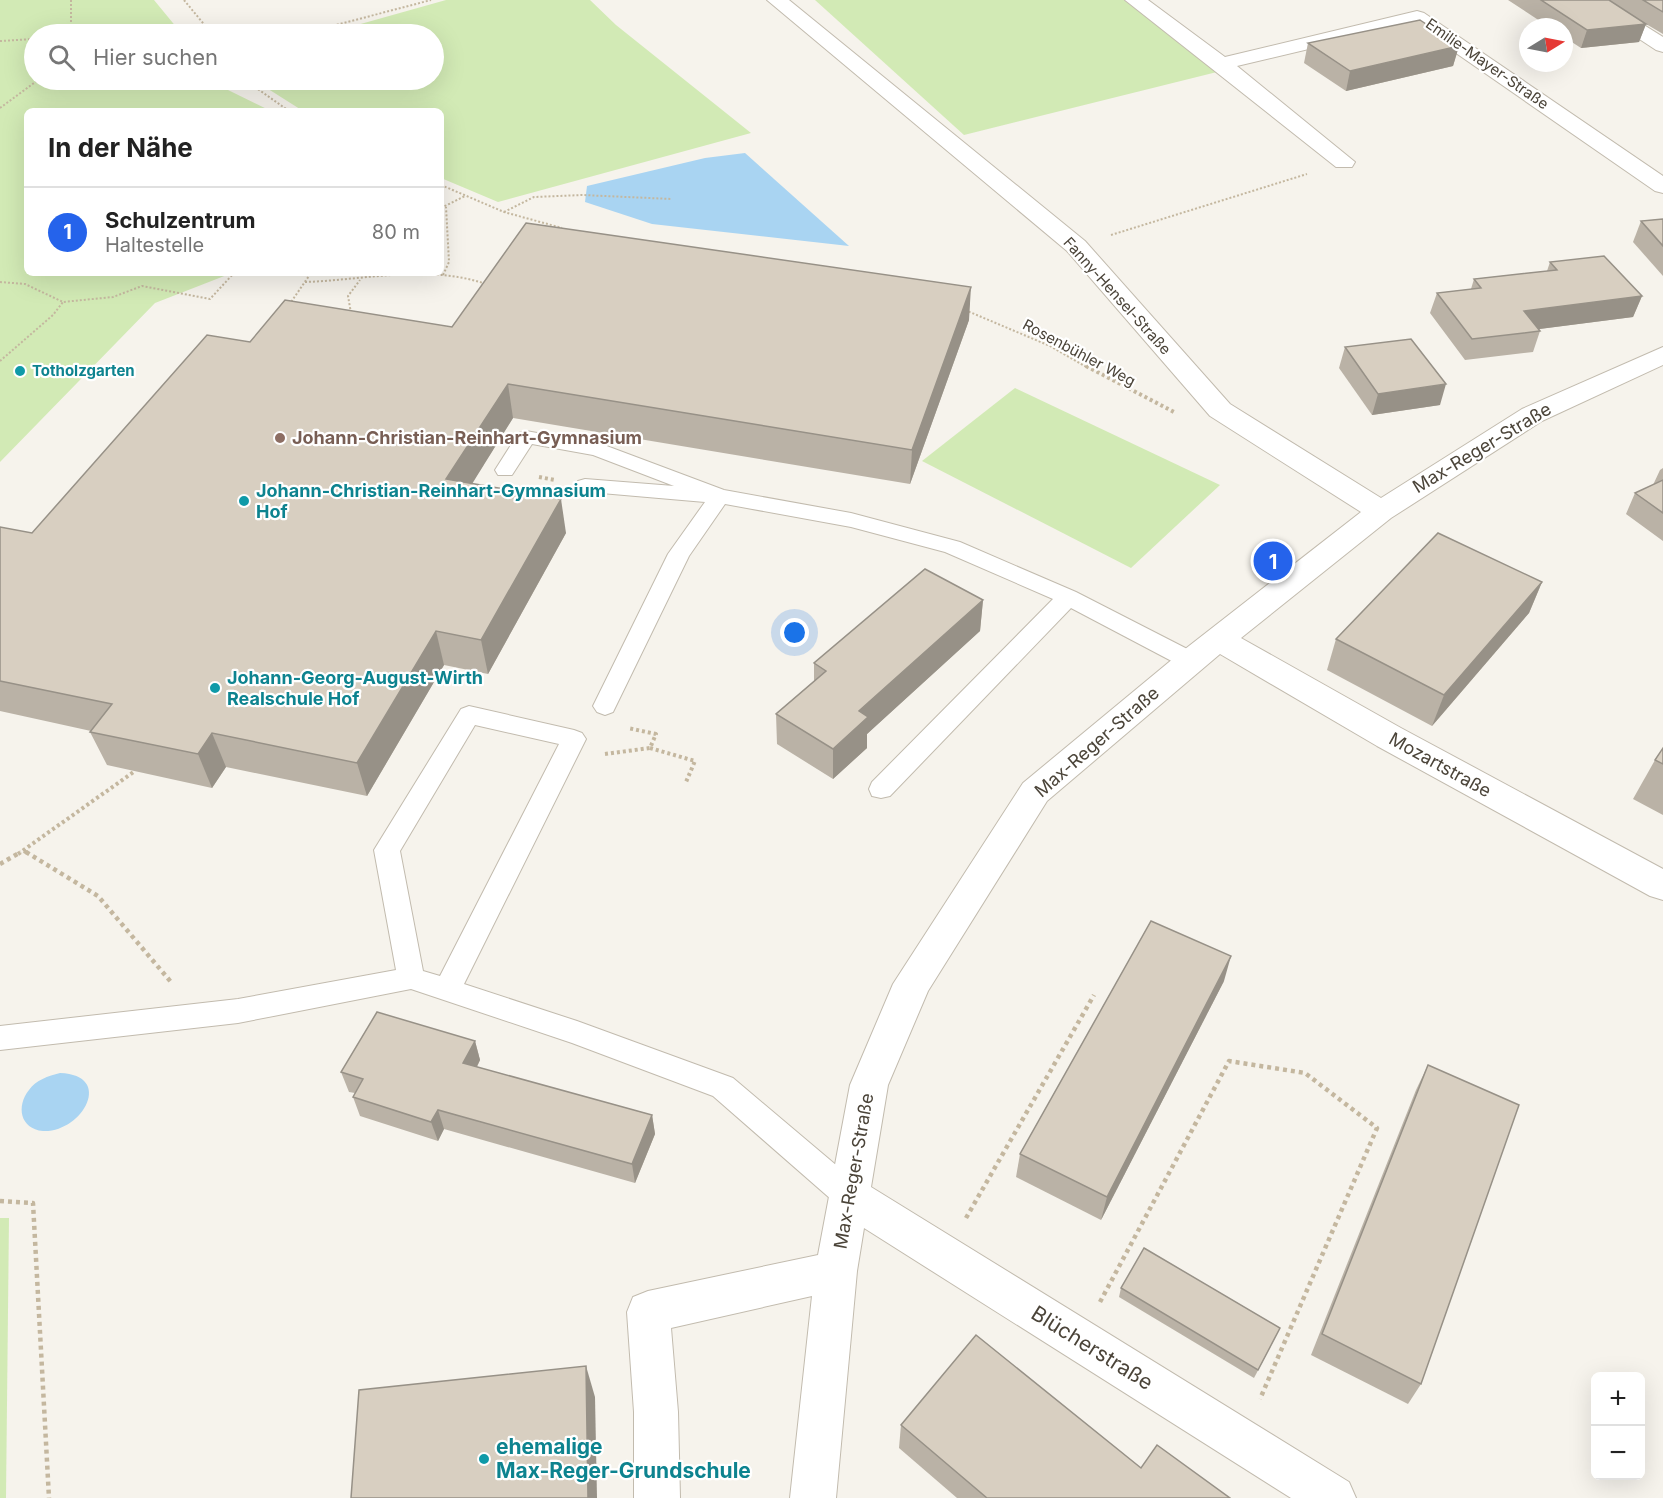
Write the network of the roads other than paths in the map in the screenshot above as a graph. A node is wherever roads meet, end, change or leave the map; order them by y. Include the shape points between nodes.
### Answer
1 (777, 0) edge
2 (1135, 0) edge
3 (1590, 0) edge
4 (1663, 46) edge
5 (1221, 64) junction
6 (1344, 162) road end
7 (1663, 186) edge
8 (1663, 355) edge
9 (505, 470) dead end
10 (585, 486) dead end
11 (720, 496) junction
12 (1381, 511) junction
13 (1068, 597) junction
14 (1220, 640) junction
15 (1191, 661) junction
16 (605, 706) dead end
17 (881, 789) dead end
18 (1663, 886) edge
19 (411, 978) junction
20 (447, 990) junction
21 (0, 1038) edge
22 (851, 1197) junction
23 (836, 1271) junction
24 (657, 1498) edge
25 (813, 1498) edge
26 (1333, 1498) edge

1 - 12 street, Fanny-Hensel-Straße via 1076,246 1220,410
2 - 5 street
3 - 4 street
5 - 6 street
5 - 7 street, Emilie-Mayer-Straße via 1417,16
8 - 12 street, Max-Reger-Straße via 1532,414
9 - 11 lane via 526,437 597,449
10 - 11 lane
11 - 13 lane via 851,520 952,547
11 - 16 lane via 679,554
12 - 14 street, Max-Reger-Straße
13 - 15 lane
13 - 17 lane
14 - 15 street, Max-Reger-Straße
14 - 18 street, Mozartstraße
15 - 22 street, Max-Reger-Straße via 1035,792 912,984 869,1084
19 - 20 lane
19 - 20 lane via 387,850 469,715 574,739
19 - 21 lane via 238,1011
20 - 22 lane via 723,1087
22 - 23 street, Max-Reger-Straße
22 - 26 street, Blücherstraße
23 - 24 street via 648,1312 656,1412
23 - 25 street, Max-Reger-Straße

